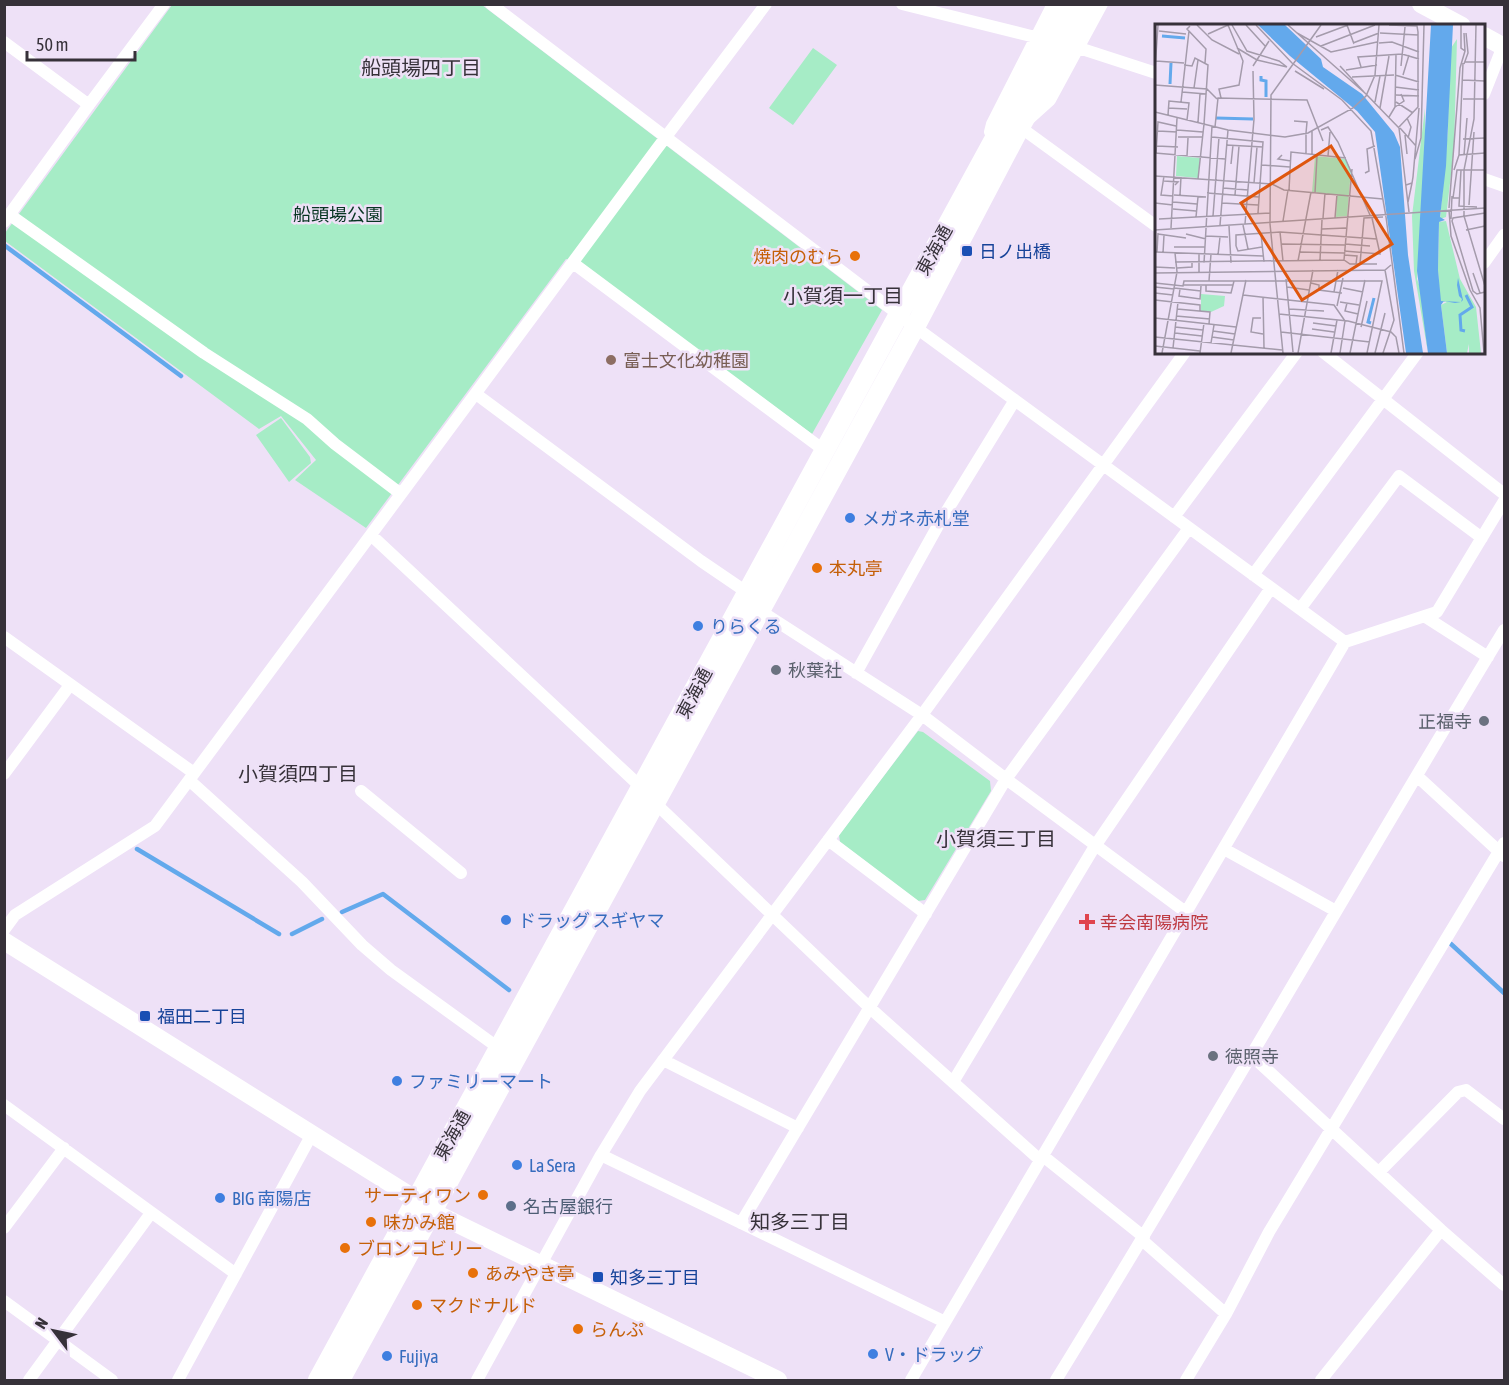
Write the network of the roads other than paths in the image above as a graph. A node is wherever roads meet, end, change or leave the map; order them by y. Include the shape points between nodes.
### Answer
1 (164, 4) edge
2 (491, 4) edge
3 (766, 4) edge
4 (902, 4) edge
5 (1053, 4) edge
6 (1068, 4) edge
7 (1088, 4) edge
8 (1102, 4) edge
9 (1421, 4) edge
10 (1458, 24) edge
11 (1035, 37) junction
12 (1485, 37) edge
13 (4, 42) edge
14 (1504, 47) edge
15 (1079, 48) junction
16 (1155, 73) edge
17 (1485, 92) edge
18 (89, 105) junction
19 (1020, 127) junction
20 (666, 137) junction
21 (980, 166) junction
22 (1485, 179) edge
23 (1504, 186) edge
24 (7, 218) edge
25 (1155, 225) edge
26 (1504, 235) edge
27 (1485, 262) edge
28 (573, 263) junction
29 (899, 314) junction
30 (915, 327) junction
31 (1184, 354) edge
32 (1296, 354) edge
33 (1326, 354) edge
34 (1417, 354) edge
35 (476, 394) junction
36 (1015, 400) junction
37 (1383, 400) junction
38 (825, 451) junction
39 (1103, 465) junction
40 (401, 494) junction
41 (1504, 494) edge
42 (1504, 501) edge
43 (1174, 517) junction
44 (1190, 528) junction
45 (371, 535) junction
46 (1482, 538) junction
47 (1253, 575) junction
48 (1271, 588) junction
49 (748, 593) junction
50 (1300, 609) junction
51 (759, 610) junction
52 (1424, 616) junction
53 (1504, 630) edge
54 (4, 637) edge
55 (1345, 642) junction
56 (1488, 657) junction
57 (856, 673) junction
58 (70, 685) junction
59 (922, 715) junction
60 (4, 774) edge
61 (1417, 776) junction
62 (191, 777) junction
63 (1006, 779) junction
64 (360, 791) dead end
65 (648, 795) junction
66 (828, 840) junction
67 (1095, 846) junction
68 (1224, 849) junction
69 (1503, 851) edge
70 (461, 873) dead end
71 (1336, 911) junction
72 (1187, 913) junction
73 (772, 914) junction
74 (926, 914) junction
75 (4, 930) edge
76 (4, 941) edge
77 (870, 1008) junction
78 (500, 1050) junction
79 (1251, 1055) junction
80 (663, 1060) junction
81 (953, 1082) junction
82 (4, 1105) edge
83 (1504, 1119) edge
84 (798, 1128) junction
85 (1332, 1129) junction
86 (312, 1134) junction
87 (64, 1148) junction
88 (601, 1155) junction
89 (1042, 1158) junction
90 (1379, 1172) junction
91 (424, 1206) junction
92 (151, 1213) junction
93 (741, 1223) junction
94 (4, 1228) edge
95 (1441, 1230) junction
96 (1143, 1238) junction
97 (541, 1264) junction
98 (236, 1274) junction
99 (1504, 1284) edge
100 (4, 1301) edge
101 (1226, 1314) junction
102 (945, 1322) junction
103 (58, 1342) junction
104 (482, 1379) edge
105 (29, 1380) edge
106 (112, 1380) edge
107 (178, 1380) edge
108 (318, 1380) edge
109 (340, 1380) edge
110 (778, 1380) edge
111 (911, 1380) edge
112 (1056, 1380) edge
113 (1186, 1380) edge
114 (1321, 1380) edge

1 - 18 street
2 - 20 street
3 - 20 street
4 - 11 street
5 - 11 street
6 - 21 main road, 東海通
7 - 19 main road, 東海通
8 - 15 street
9 - 10 street
11 - 21 street via 992,124
12 - 14 street
13 - 18 street
14 - 17 street
15 - 16 street
15 - 19 street via 1050,100
18 - 24 street
19 - 25 street
19 - 30 main road, 東海通
20 - 28 street
20 - 29 street
21 - 29 main road, 東海通
22 - 23 street
24 - 40 street via 204,353 307,418
26 - 27 street
28 - 35 street
28 - 38 street
29 - 30 street
29 - 38 main road, 東海通
30 - 36 street
30 - 51 main road, 東海通
31 - 39 street
32 - 43 street
33 - 37 street
34 - 37 street
35 - 40 street
35 - 49 street
36 - 39 street
36 - 57 street via 940,522
37 - 41 street
37 - 47 street
38 - 49 main road, 東海通
39 - 43 street
39 - 59 street
40 - 45 street
42 - 46 street
43 - 44 street
44 - 47 street
44 - 63 street
45 - 62 street
45 - 65 street
46 - 50 street via 1399,476
46 - 52 street via 1437,612
47 - 48 street
48 - 50 street
48 - 67 street
49 - 65 main road, 東海通
50 - 55 street
51 - 57 street
51 - 65 main road, 東海通
52 - 55 street
52 - 56 street
53 - 56 street
54 - 58 street
55 - 68 street
56 - 61 street
57 - 59 street
58 - 60 street
58 - 62 street
59 - 63 street
59 - 66 street
61 - 69 street
61 - 71 street
62 - 75 street via 155,826 15,915
62 - 78 street via 362,945
63 - 67 street
63 - 74 street
64 - 70 street
65 - 73 street
65 - 78 main road, 東海通
65 - 91 main road, 東海通
66 - 73 street
66 - 74 street
67 - 72 street
67 - 81 street
68 - 71 street
68 - 72 street
69 - 85 street
71 - 79 street
72 - 89 street
73 - 77 street
73 - 80 street
74 - 77 street
76 - 86 street
77 - 81 street
77 - 84 street
78 - 91 main road, 東海通
79 - 85 street
79 - 96 street
80 - 84 street
80 - 88 street
81 - 89 street
82 - 87 street
83 - 90 street via 1466,1090 1458,1092
84 - 93 street
85 - 90 street
85 - 101 street via 1269,1232
86 - 91 street
86 - 98 street
87 - 92 street
87 - 94 street
88 - 93 street
88 - 97 street
89 - 96 street
89 - 102 street
90 - 95 street
91 - 97 street
91 - 108 main road, 東海通
91 - 109 main road, 東海通
92 - 98 street
92 - 103 street
93 - 102 street
95 - 99 street
95 - 114 street
96 - 101 street
96 - 112 street
97 - 104 street
97 - 110 street
98 - 107 street
100 - 103 street
101 - 113 street
102 - 111 street
103 - 105 street
103 - 106 street

